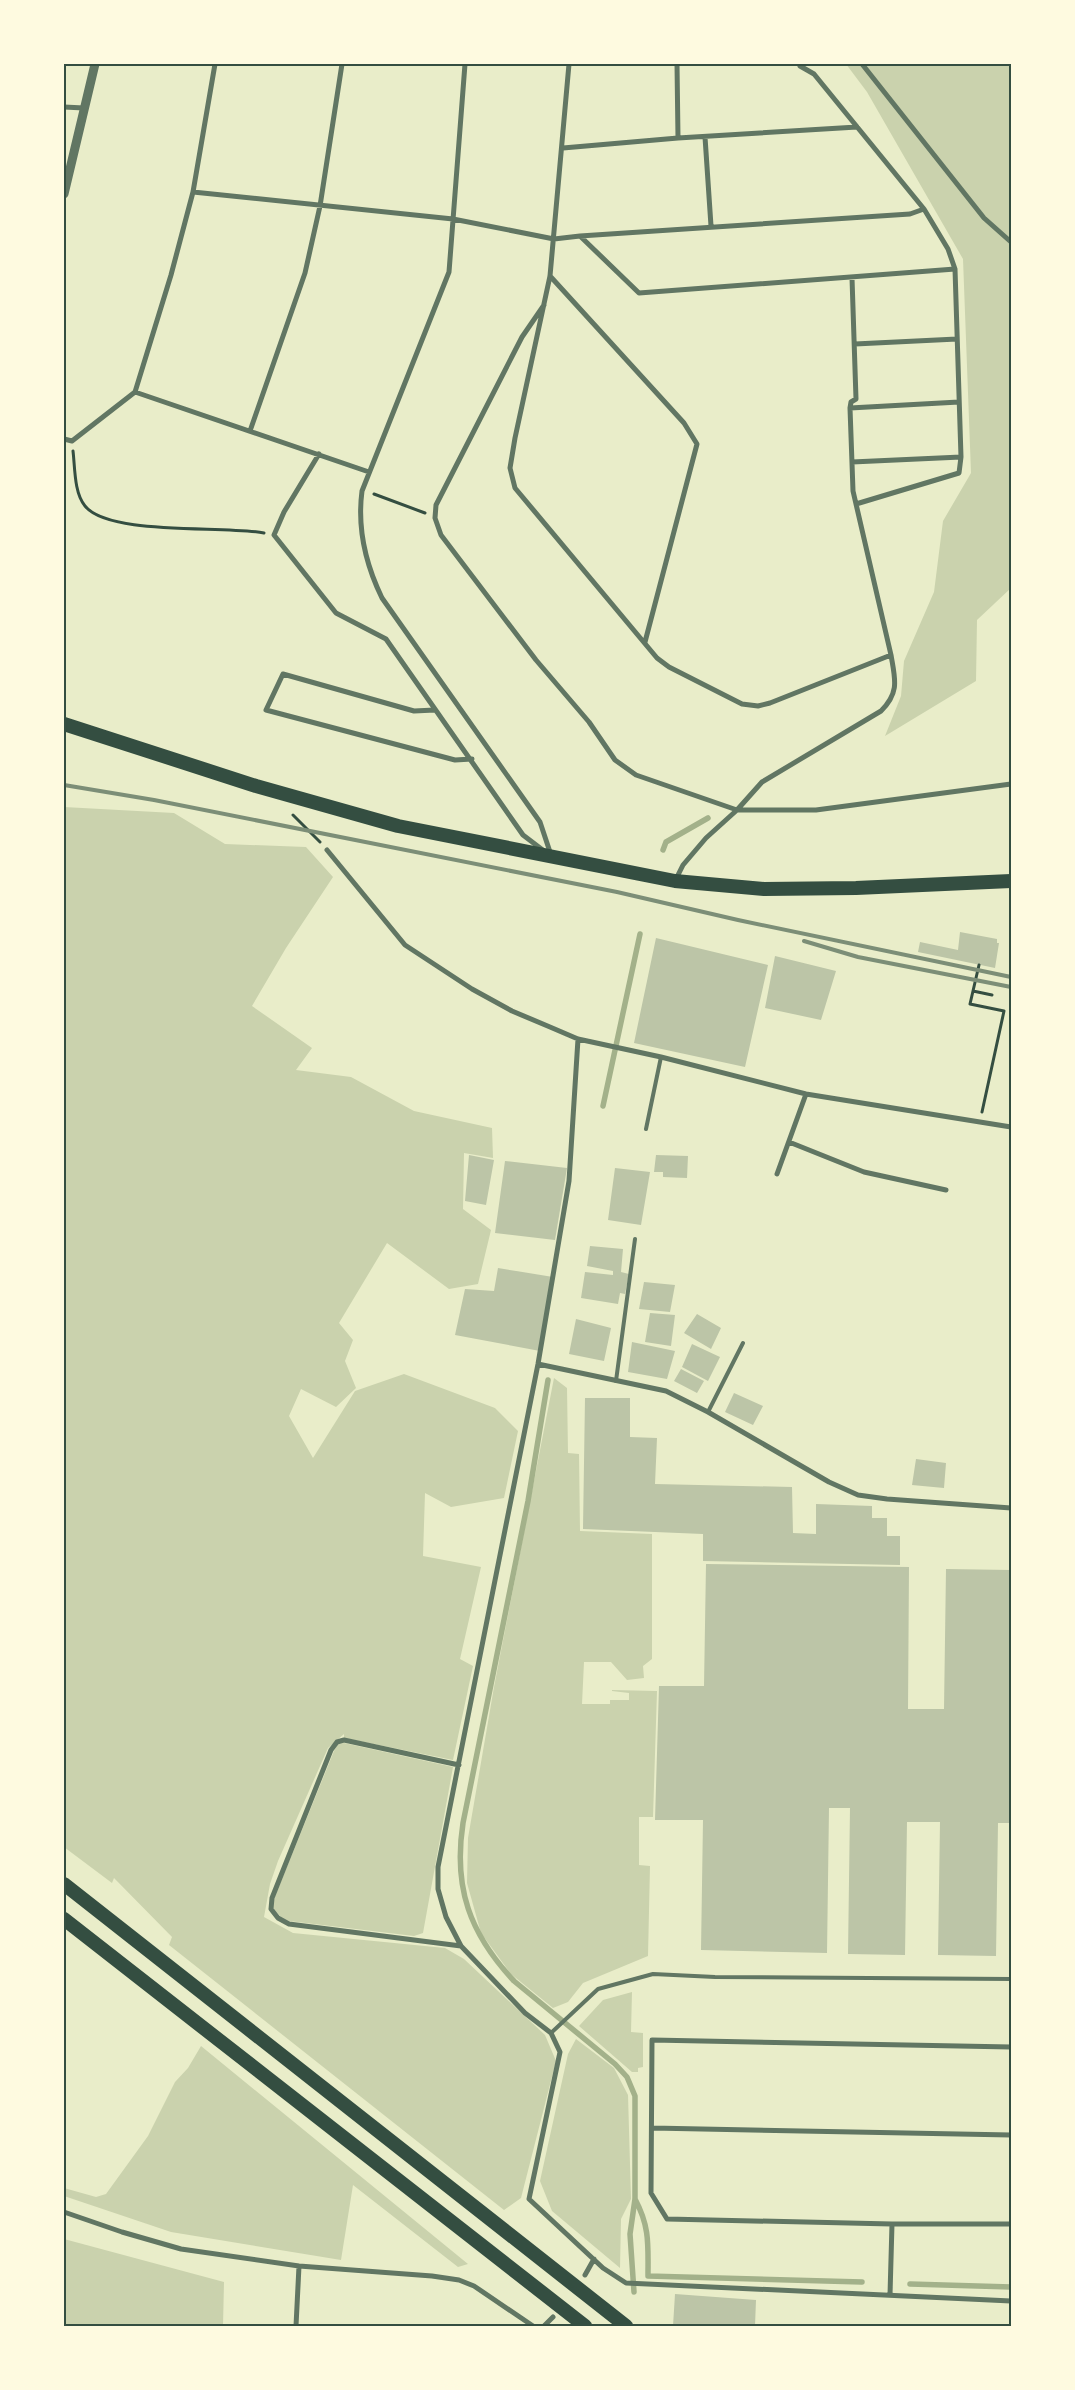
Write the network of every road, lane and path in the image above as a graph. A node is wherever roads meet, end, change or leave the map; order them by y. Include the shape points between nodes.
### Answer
1 (95, 64) edge
2 (215, 64) edge
3 (342, 64) edge
4 (465, 64) edge
5 (570, 64) edge
6 (678, 64) edge
7 (862, 64) edge
8 (800, 66) dead end
9 (64, 107) edge
10 (84, 108) junction
11 (857, 127) junction
12 (705, 137) junction
13 (678, 138) junction
14 (563, 148) junction
15 (193, 192) junction
16 (64, 194) edge
17 (320, 206) junction
18 (924, 209) junction
19 (453, 219) junction
20 (710, 226) junction
21 (580, 236) junction
22 (554, 239) junction
23 (1011, 242) edge
24 (955, 269) junction
25 (550, 276) junction
26 (852, 278) junction
27 (544, 305) junction
28 (956, 339) junction
29 (855, 344) junction
30 (135, 392) junction
31 (959, 402) junction
32 (850, 408) junction
33 (250, 431) junction
34 (64, 439) edge
35 (72, 441) junction
36 (319, 454) junction
37 (961, 457) junction
38 (852, 462) junction
39 (369, 472) junction
40 (374, 494) dead end
41 (856, 504) junction
42 (419, 510) dead end
43 (274, 535) junction
44 (645, 642) junction
45 (891, 654) junction
46 (435, 710) junction
47 (64, 724) edge
48 (472, 759) junction
49 (1011, 784) edge
50 (737, 810) junction
51 (290, 812) dead end
52 (327, 850) joint
53 (552, 858) junction
54 (675, 881) junction
55 (1011, 881) edge
56 (979, 965) dead end
57 (973, 991) junction
58 (992, 995) dead end
59 (578, 1039) junction
60 (660, 1057) junction
61 (806, 1094) junction
62 (980, 1122) junction
63 (1011, 1127) edge
64 (646, 1129) dead end
65 (789, 1142) junction
66 (777, 1174) dead end
67 (946, 1190) dead end
68 (635, 1239) dead end
69 (743, 1343) dead end
70 (538, 1364) junction
71 (616, 1380) junction
72 (708, 1412) junction
73 (1011, 1508) edge
74 (459, 1765) junction
75 (64, 1884) edge
76 (64, 1919) edge
77 (461, 1946) junction
78 (1011, 1979) edge
79 (551, 2033) junction
80 (1011, 2047) edge
81 (652, 2128) junction
82 (1011, 2135) edge
83 (64, 2212) edge
84 (892, 2224) junction
85 (1011, 2224) edge
86 (594, 2260) junction
87 (299, 2266) junction
88 (584, 2275) dead end
89 (890, 2295) junction
90 (1011, 2301) edge
91 (552, 2317) dead end
92 (296, 2326) edge
93 (533, 2326) edge
94 (544, 2326) edge
95 (586, 2326) edge
96 (626, 2326) edge

1 - 10 street
2 - 15 street
3 - 17 street
4 - 19 street
5 - 14 street
6 - 13 street
7 - 23 street via 984,218
8 - 11 street via 814,74
9 - 10 street
10 - 16 street
11 - 12 street
11 - 18 street
12 - 13 street
12 - 20 street
13 - 14 street
14 - 22 street
15 - 17 street
15 - 30 street
17 - 19 street
17 - 33 street via 305,273
18 - 20 street via 910,214
18 - 24 street via 948,249
19 - 22 street
19 - 39 street via 451,258 444,287
20 - 21 street
21 - 22 street
21 - 26 street via 639,293
22 - 25 street
24 - 26 street
24 - 28 street
25 - 27 street
25 - 44 street via 684,423 697,444
26 - 29 street
27 - 44 street via 510,468 515,488
27 - 50 street via 522,337 436,505 435,518 441,535 536,660 589,722 615,760 636,775
28 - 29 street
28 - 31 street
29 - 32 street via 856,399
30 - 33 street
30 - 35 street
31 - 32 street
31 - 37 street
32 - 38 street
33 - 36 street
34 - 35 street
35 - 43 path via 78,488 84,505 93,514 114,521 252,530
36 - 39 street
36 - 43 street
37 - 38 street
37 - 41 street via 959,473
38 - 41 street
39 - 53 street via 362,490 360,517 370,572 382,598 540,822
40 - 42 path
41 - 45 street
43 - 46 street via 336,613 386,639
44 - 45 street via 669,667 742,704 758,706
45 - 50 street via 895,692 891,702 882,711 762,782
46 - 48 street
46 - 48 street via 414,711 283,674 266,710 455,760
47 - 53 highway via 256,786 398,826
48 - 53 street via 523,835
49 - 50 street via 816,810
50 - 54 street via 706,838 683,865
51 - 52 path
52 - 59 street via 405,945 512,1011
53 - 54 highway
54 - 55 highway via 764,889
56 - 57 path
57 - 58 path
57 - 62 path via 970,1004 1004,1011
59 - 60 street
59 - 70 street via 569,1181
60 - 61 street
60 - 64 lane
61 - 62 street
61 - 65 street
62 - 63 street
65 - 66 street
65 - 67 street via 864,1172
68 - 71 lane
69 - 72 lane
70 - 71 street
70 - 74 street
71 - 72 street via 666,1391
72 - 73 street via 829,1482 858,1495
74 - 77 street via 438,1867 438,1889 446,1917
74 - 77 street via 344,1740 336,1742 275,1889 271,1909 289,1924
75 - 96 highway
76 - 95 highway
77 - 79 street via 525,2013
78 - 79 lane via 652,1974 598,1988
79 - 86 street via 560,2052 560,2061 529,2199
80 - 81 street via 652,2040
81 - 82 street
81 - 84 street via 651,2193 667,2219
83 - 87 street via 181,2249
84 - 85 street
84 - 89 street
86 - 88 street
86 - 89 street via 626,2283
87 - 92 street
87 - 93 street via 459,2280 474,2286
89 - 90 street
91 - 94 street

